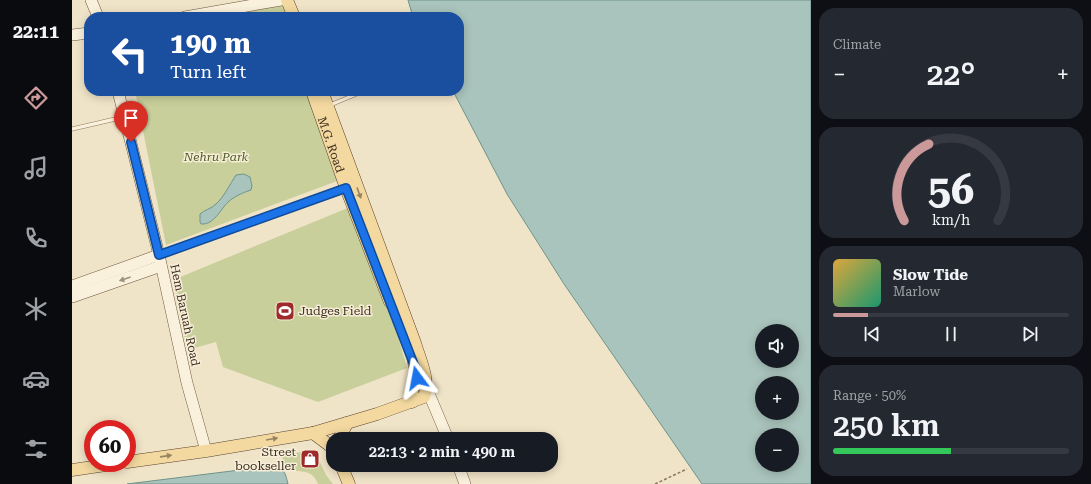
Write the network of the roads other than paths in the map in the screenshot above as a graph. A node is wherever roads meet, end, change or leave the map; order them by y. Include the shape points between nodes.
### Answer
1 (91, 0) edge
2 (281, 0) edge
3 (288, 0) edge
4 (96, 12) edge
5 (213, 12) edge
6 (285, 12) edge
7 (292, 12) edge
8 (84, 34) edge
9 (72, 35) edge
10 (119, 96) edge
11 (314, 96) edge
12 (324, 96) edge
13 (352, 96) edge
14 (327, 106) junction
15 (125, 117) junction
16 (72, 129) edge
17 (346, 188) junction
18 (159, 255) junction
19 (161, 266) junction
20 (72, 286) edge
21 (72, 297) edge
22 (417, 378) junction
23 (427, 389) junction
24 (412, 402) junction
25 (347, 423) junction
26 (342, 432) edge
27 (445, 432) edge
28 (313, 433) junction
29 (326, 443) edge
30 (206, 451) junction
31 (136, 461) edge
32 (84, 468) edge
33 (72, 470) edge
34 (344, 472) edge
35 (461, 472) edge
36 (349, 484) edge
37 (465, 484) edge

1 - 4 street
2 - 5 street
2 - 6 main road
3 - 7 main road
8 - 9 street
10 - 15 street, Hem Baruah Road
11 - 17 main road, M.G. Road
12 - 14 main road
13 - 14 lane
14 -> 23 main road via 415,343
15 - 16 lane
15 - 18 street, Hem Baruah Road
17 - 18 lane
17 - 22 main road, M.G. Road
18 - 19 street, Hem Baruah Road
18 - 20 street
19 -> 21 street
19 - 30 street, Hem Baruah Road via 187,383
22 - 23 street
22 - 24 main road via 412,391
23 - 24 main road via 424,397
23 - 27 street
24 - 25 main road
25 - 26 main road
25 - 28 main road
28 - 29 main road
30 -> 28 main road
31 -> 30 main road
32 - 33 main road
34 - 36 main road
35 - 37 street

